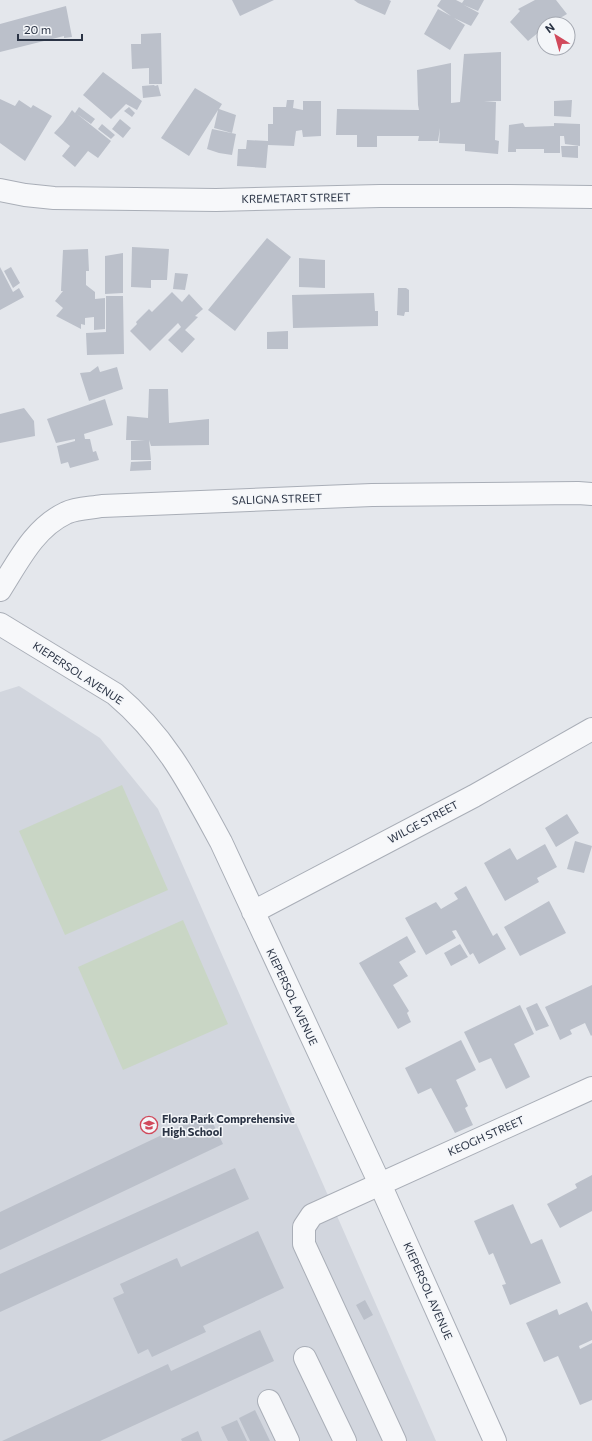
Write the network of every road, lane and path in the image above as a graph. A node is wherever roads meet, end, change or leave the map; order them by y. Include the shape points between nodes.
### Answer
1 (0, 190) edge
2 (592, 197) edge
3 (592, 494) edge
4 (0, 590) edge
5 (0, 624) edge
6 (592, 729) edge
7 (252, 912) junction
8 (592, 1088) edge
9 (380, 1184) junction
10 (305, 1358) dead end
11 (269, 1401) dead end
12 (288, 1441) edge
13 (345, 1441) edge
14 (395, 1441) edge
15 (495, 1441) edge

1 - 2 street, KREMETART STREET via 54,198 216,200 380,196
3 - 4 street, SALIGNA STREET via 372,495 102,506 67,512 45,527 33,540
5 - 7 street, KIEPERSOL AVENUE via 115,694 151,729 191,787 221,842
6 - 7 street, WILGE STREET via 474,796
7 - 9 street, KIEPERSOL AVENUE
8 - 9 street, KEOGH STREET
9 - 14 street, KEOGH STREET via 312,1215 304,1227 304,1244
9 - 15 street, KIEPERSOL AVENUE
10 - 13 street
11 - 12 street

